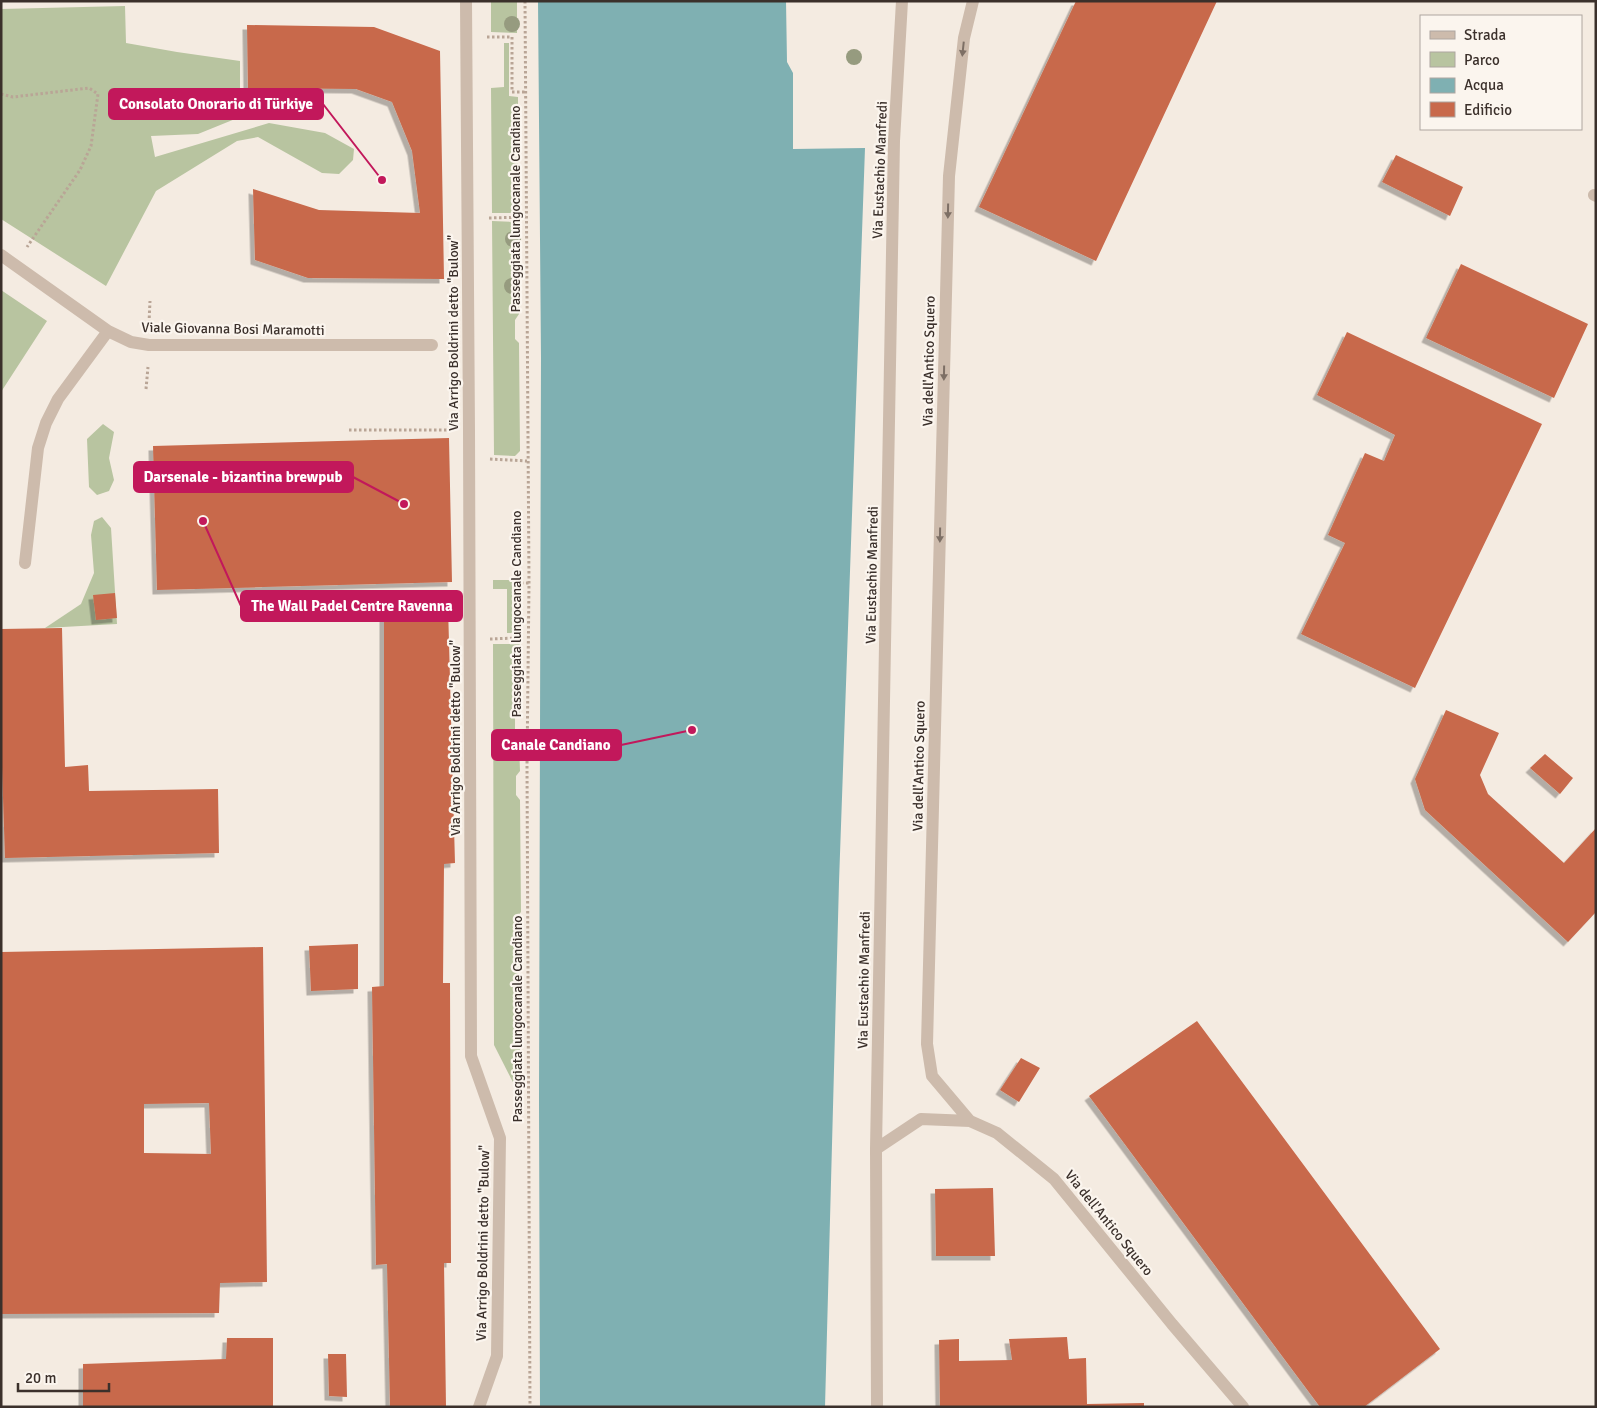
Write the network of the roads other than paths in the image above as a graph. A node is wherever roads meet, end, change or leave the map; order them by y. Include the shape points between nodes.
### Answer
1 (466, 1) edge
2 (902, 1) edge
3 (973, 1) edge
4 (1, 255) edge
5 (108, 331) junction
6 (432, 346) dead end
7 (24, 563) dead end
8 (970, 1121) junction
9 (876, 1149) junction
10 (479, 1407) edge
11 (877, 1407) edge
12 (1243, 1407) edge

1 - 10 street, Via Arrigo Boldrini detto "Bulow" via 470,1056 500,1138 497,1356
2 - 9 street, Via Eustachio Manfredi via 894,141
3 -> 8 street, Via dell'Antico Squero via 964,38 949,176 927,1044 932,1076
4 - 5 street, Viale Giovanna Bosi Maramotti
5 - 6 street, Viale Giovanna Bosi Maramotti via 131,342 149,345
5 - 7 street via 58,399 46,423 38,448
8 - 9 street via 921,1119
8 - 12 street, Via dell'Antico Squero via 997,1133 1054,1179
9 - 11 street, Via Eustachio Manfredi

